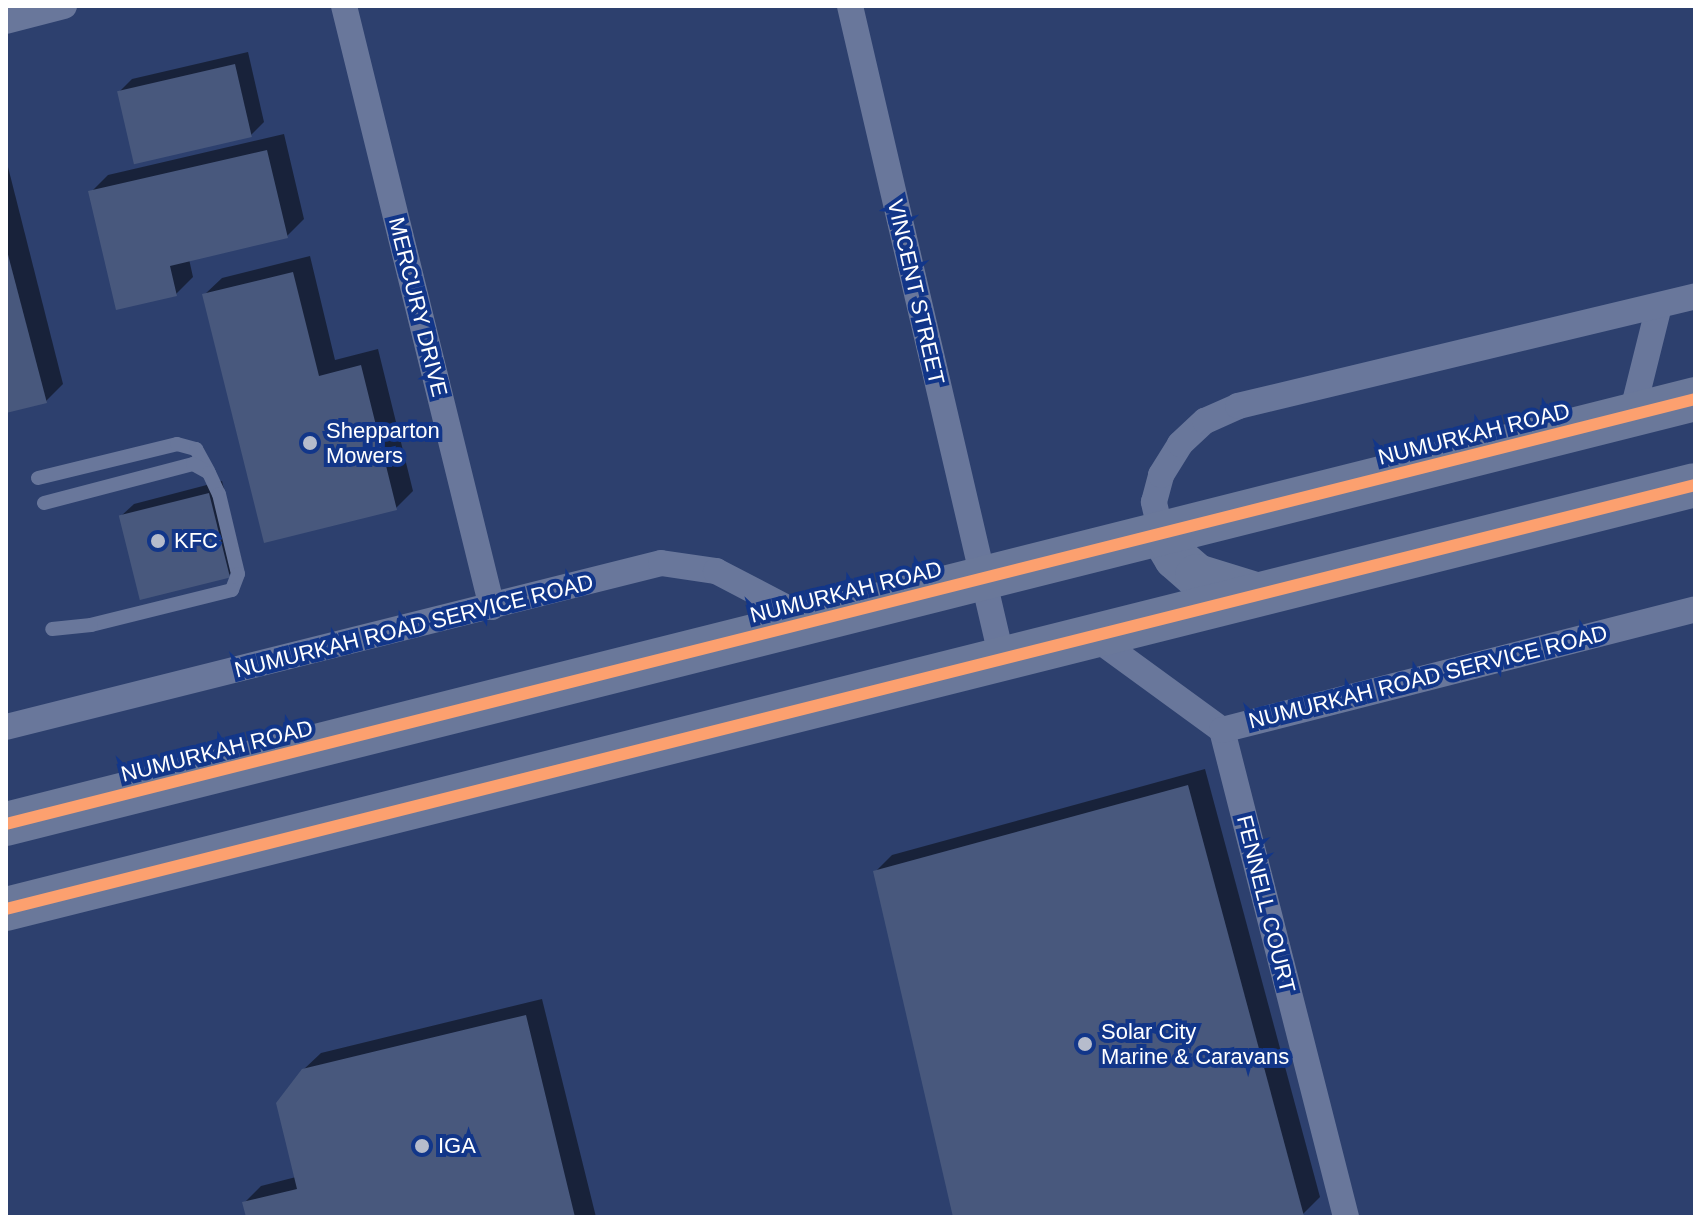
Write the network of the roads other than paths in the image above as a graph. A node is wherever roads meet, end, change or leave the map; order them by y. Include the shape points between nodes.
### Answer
1 (64, 6) edge
2 (344, 6) edge
3 (850, 6) edge
4 (6, 21) edge
5 (1695, 296) edge
6 (1659, 306) junction
7 (1695, 399) edge
8 (1632, 414) junction
9 (209, 473) junction
10 (38, 478) dead end
11 (1695, 485) edge
12 (44, 503) dead end
13 (1161, 533) junction
14 (983, 578) junction
15 (1258, 594) junction
16 (492, 607) junction
17 (1695, 609) edge
18 (813, 621) junction
19 (52, 629) dead end
20 (1093, 636) junction
21 (1002, 659) junction
22 (6, 727) edge
23 (1222, 730) junction
24 (6, 824) edge
25 (6, 909) edge
26 (1346, 1217) edge

1 - 4 street
2 - 16 street, MERCURY DRIVE
3 - 14 street, VINCENT STREET
5 - 6 street
6 - 8 street
6 - 13 street via 1238,406 1205,421 1180,444 1161,475 1154,502
7 - 8 highway, NUMURKAH ROAD
8 - 13 highway, NUMURKAH ROAD
9 - 10 lane via 196,449 177,444
9 - 12 lane via 193,464
9 - 19 lane via 238,574 232,590 91,625
11 - 15 highway
13 - 14 highway, NUMURKAH ROAD
13 - 15 highway via 1176,558 1197,576
14 - 18 highway, NUMURKAH ROAD
14 - 21 street, VINCENT STREET
15 - 20 highway
16 - 18 street, NUMURKAH ROAD SERVICE ROAD via 661,563 716,571 760,599
16 - 22 street, NUMURKAH ROAD SERVICE ROAD
17 - 23 street, NUMURKAH ROAD SERVICE ROAD
18 - 24 highway, NUMURKAH ROAD
20 - 21 highway
20 - 23 street, NUMURKAH ROAD SERVICE ROAD
21 - 25 highway
23 - 26 street, FENNELL COURT

